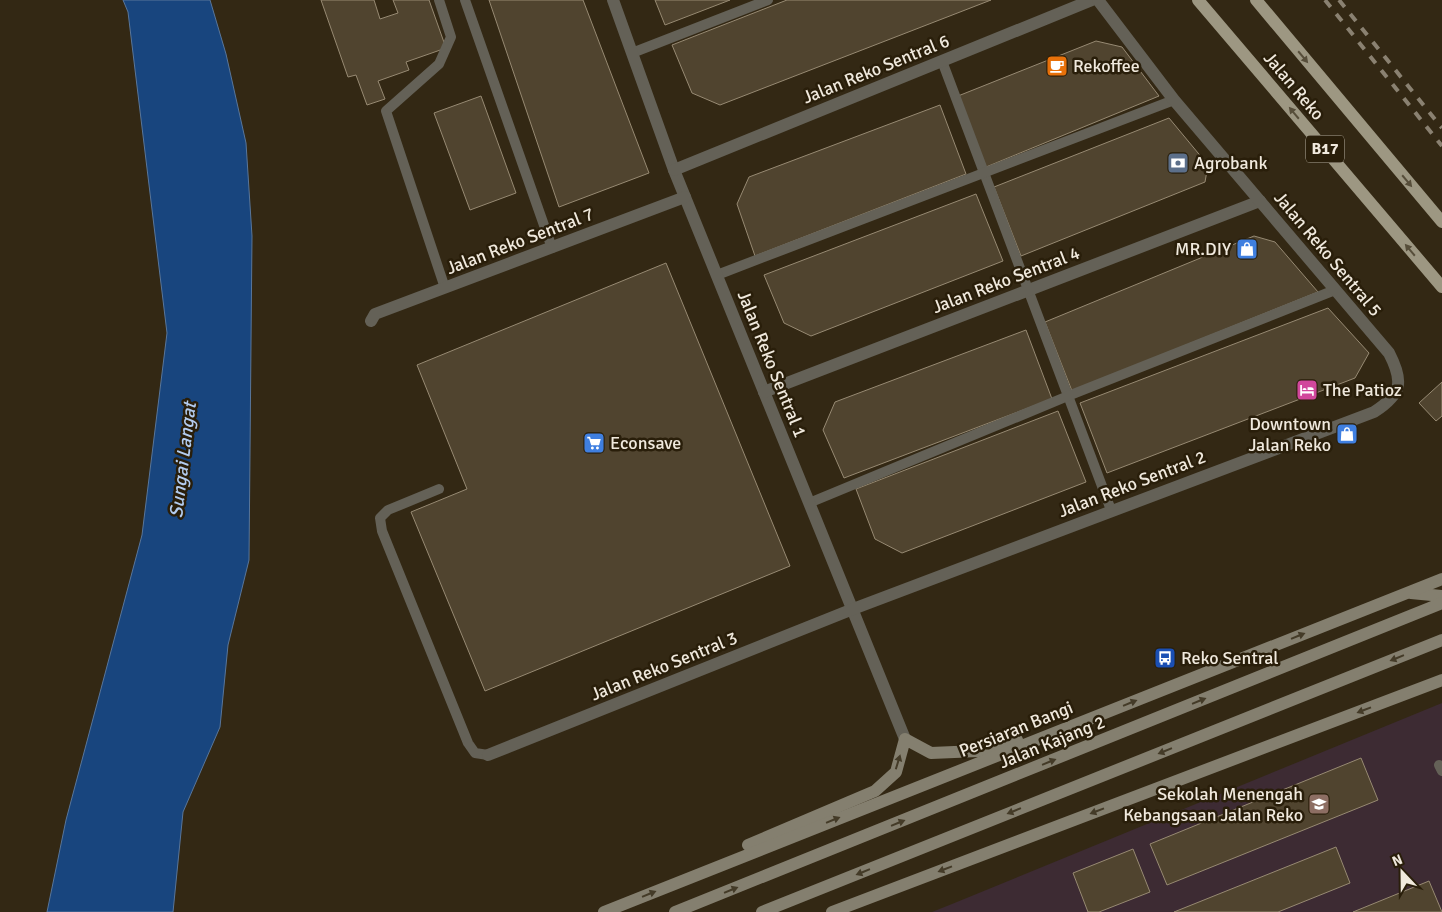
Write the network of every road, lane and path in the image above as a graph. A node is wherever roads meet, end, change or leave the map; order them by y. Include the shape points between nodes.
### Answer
1 (439, 0) edge
2 (465, 0) edge
3 (613, 0) edge
4 (768, 0) edge
5 (1092, 0) edge
6 (1098, 0) edge
7 (1188, 0) edge
8 (1198, 0) edge
9 (1251, 0) edge
10 (1256, 0) edge
11 (1208, 11) junction
12 (1272, 20) junction
13 (632, 53) junction
14 (942, 61) junction
15 (1174, 100) junction
16 (674, 170) junction
17 (984, 173) junction
18 (685, 197) junction
19 (1260, 201) junction
20 (1442, 222) edge
21 (552, 248) junction
22 (716, 274) junction
23 (1442, 287) edge
24 (445, 288) junction
25 (1028, 290) junction
26 (1335, 290) junction
27 (371, 321) dead end
28 (1397, 370) joint
29 (764, 392) junction
30 (1068, 396) junction
31 (439, 489) dead end
32 (809, 503) junction
33 (1111, 510) junction
34 (1442, 579) edge
35 (1409, 592) junction
36 (1442, 596) edge
37 (1442, 603) edge
38 (852, 609) junction
39 (1442, 640) edge
40 (1442, 680) edge
41 (1106, 712) junction
42 (905, 739) junction
43 (488, 755) joint
44 (691, 877) junction
45 (681, 910) edge
46 (604, 912) edge
47 (762, 912) edge
48 (832, 912) edge

1 - 24 lane via 451,37 439,64 386,111
2 - 21 lane
3 - 13 street, Jalan Reko Sentral 1
4 - 13 lane
5 - 14 street, Jalan Reko Sentral 6
6 - 15 street, Jalan Reko Sentral 5
7 - 11 main road
8 - 11 main road, Jalan Reko / B17
9 - 12 main road
10 - 12 main road, Jalan Reko / B17
23 -> 11 main road, Jalan Reko / B17
12 -> 20 main road, Jalan Reko / B17
13 - 16 street, Jalan Reko Sentral 1
14 - 16 street, Jalan Reko Sentral 6
14 - 17 lane
15 - 17 lane
15 - 19 street, Jalan Reko Sentral 5
16 - 18 street, Jalan Reko Sentral 1
17 - 22 lane
17 - 25 lane
18 - 21 street, Jalan Reko Sentral 7
18 - 22 street, Jalan Reko Sentral 1
19 - 25 street, Jalan Reko Sentral 4
19 - 26 street, Jalan Reko Sentral 5
21 - 24 street, Jalan Reko Sentral 7
22 - 29 street, Jalan Reko Sentral 1
24 - 27 street, Jalan Reko Sentral 7 via 375,314
25 - 29 street, Jalan Reko Sentral 4
25 - 30 lane
26 - 28 street, Jalan Reko Sentral 5 via 1389,353
26 - 30 lane
28 - 33 street, Jalan Reko Sentral 2 via 1398,388 1389,402 1374,412
29 - 32 street, Jalan Reko Sentral 1
30 - 32 lane
30 - 33 lane
31 - 43 lane via 388,510 380,518 382,531 468,743 475,753
32 - 38 street, Jalan Reko Sentral 1
33 - 38 street, Jalan Reko Sentral 2
34 - 35 main road, Persiaran Bangi
35 - 36 main road
41 -> 35 main road, Persiaran Bangi
45 -> 37 main road, Jalan Kajang 2
38 - 42 street, Jalan Reko Sentral 1
38 - 43 street, Jalan Reko Sentral 3
39 -> 47 main road
40 -> 48 main road
41 - 42 main road via 978,752 931,753
44 -> 41 main road, Persiaran Bangi
44 -> 42 main road via 739,849 875,791 896,772
46 -> 44 main road, Persiaran Bangi

